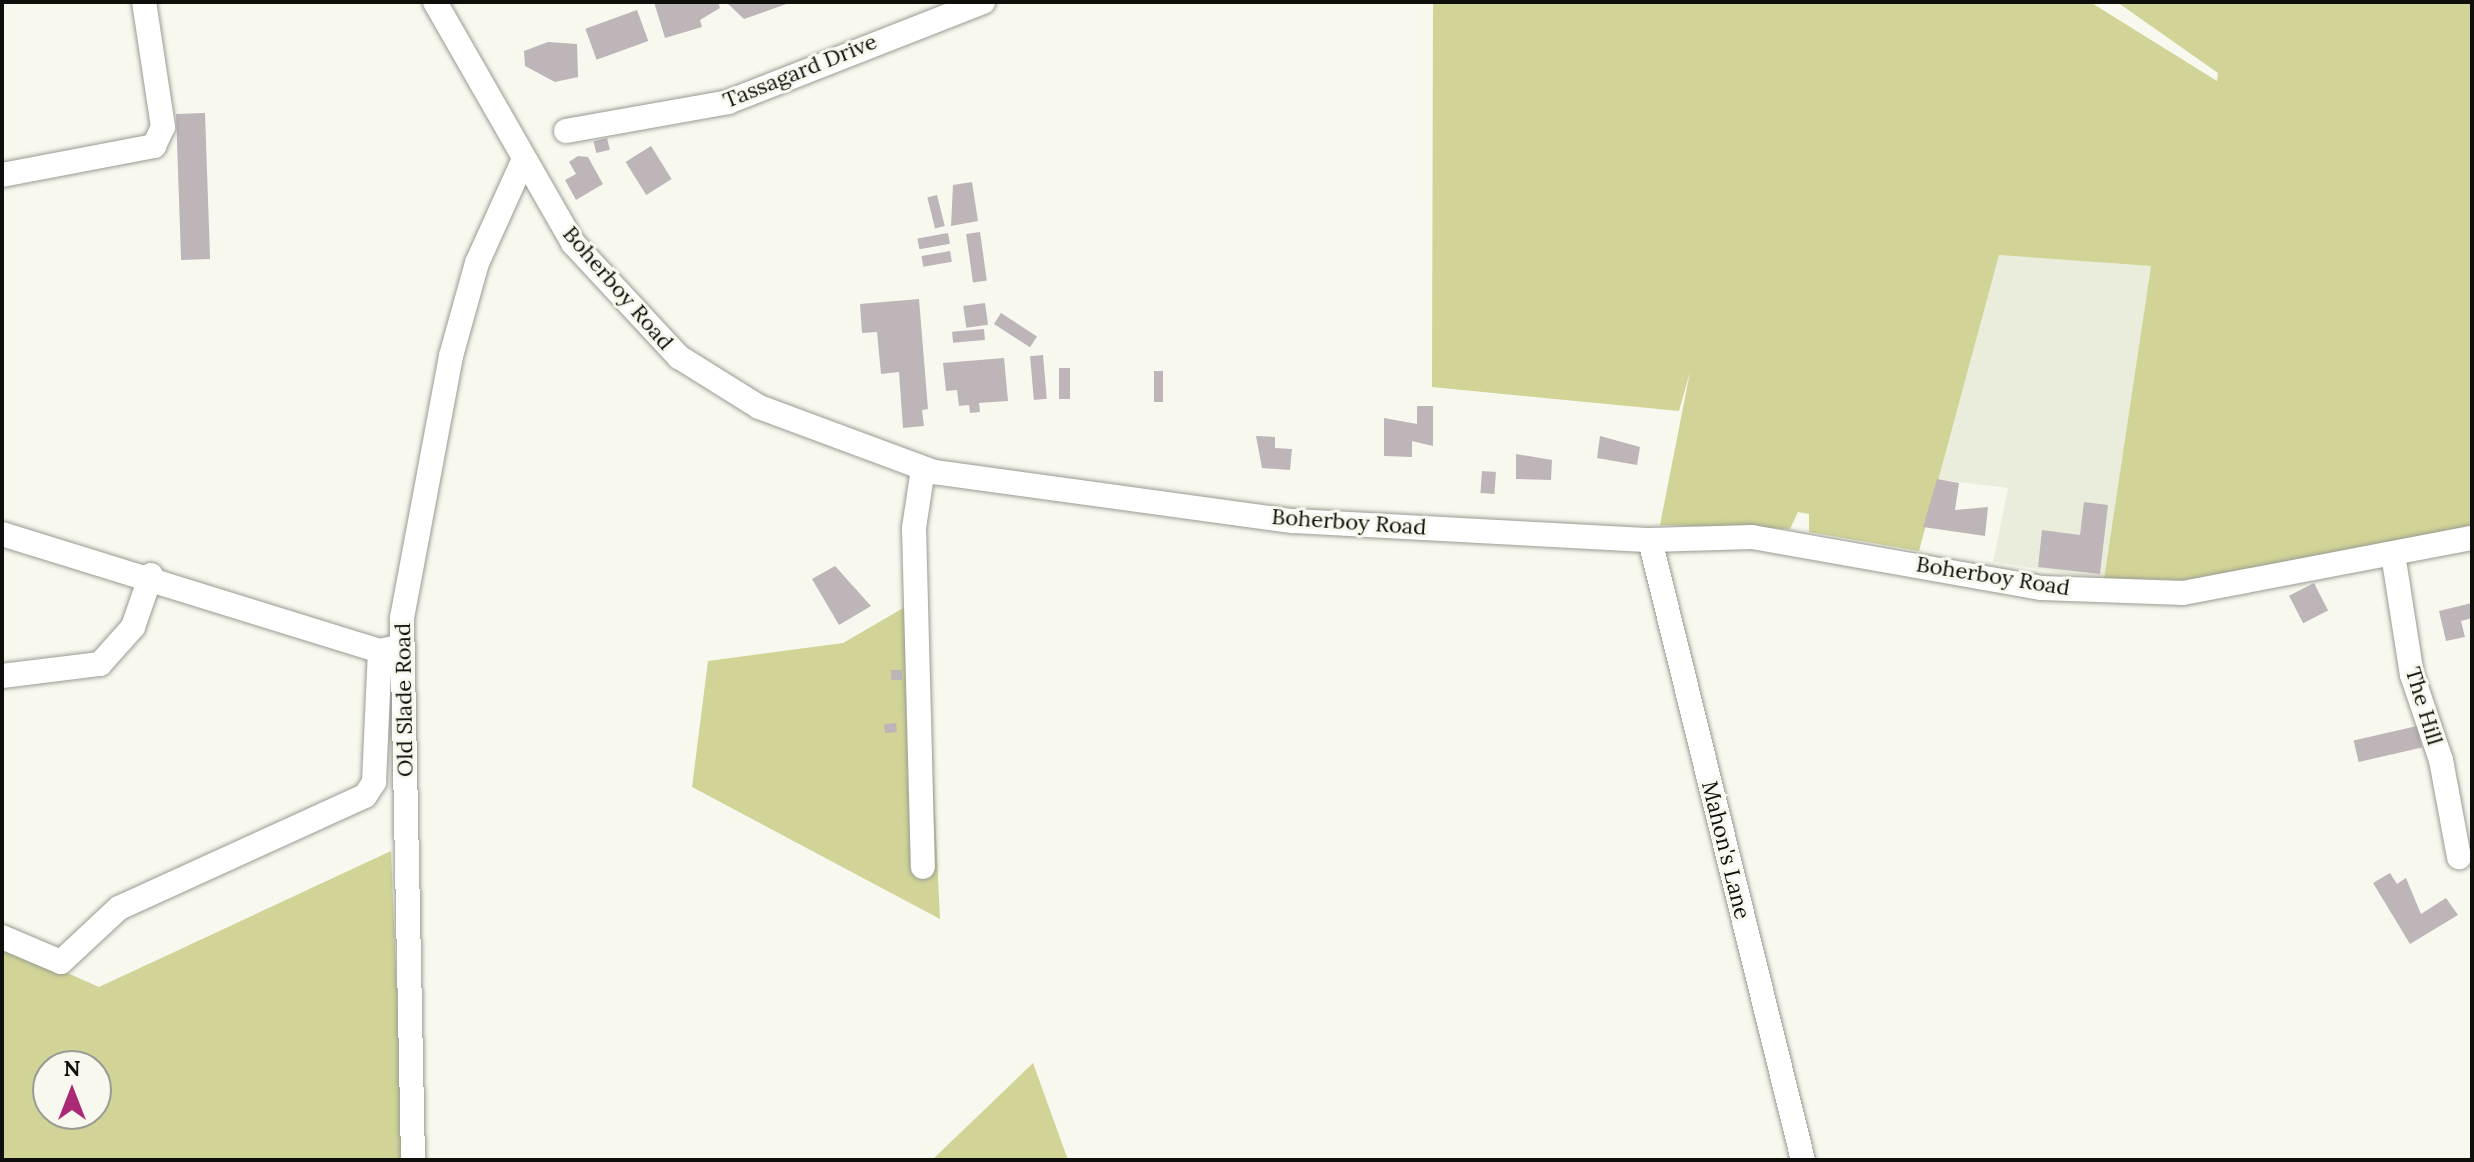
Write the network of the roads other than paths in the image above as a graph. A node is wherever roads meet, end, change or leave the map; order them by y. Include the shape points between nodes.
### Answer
1 (144, 2) edge
2 (435, 2) edge
3 (983, 2) edge
4 (566, 131) dead end
5 (523, 161) junction
6 (2, 175) edge
7 (923, 469) junction
8 (2, 534) edge
9 (2472, 538) edge
10 (1650, 540) junction
11 (2393, 554) junction
12 (151, 575) junction
13 (392, 648) junction
14 (2, 676) edge
15 (2459, 857) dead end
16 (923, 867) dead end
17 (2, 937) edge
18 (413, 1160) edge
19 (1803, 1160) edge

1 - 6 street via 163,127 154,146
2 - 5 street, Boherboy Road
3 - 4 street, Tassagard Drive via 728,102
5 - 7 street, Boherboy Road via 573,243 679,357 759,407
5 - 13 street, Old Slade Road via 477,263 451,356
7 - 10 street, Boherboy Road via 1012,488 1294,521
7 - 16 street via 914,528
8 - 12 street
9 - 11 street, Boherboy Road
10 - 11 street, Boherboy Road via 1752,537 2041,588 2183,593
10 - 19 street, Mahon's Lane
11 - 15 street, The Hill via 2412,675 2441,760
12 - 13 street
12 - 14 street via 133,627 100,664
13 - 17 street via 374,782 365,796 119,908 61,962
13 - 18 street, Old Slade Road

